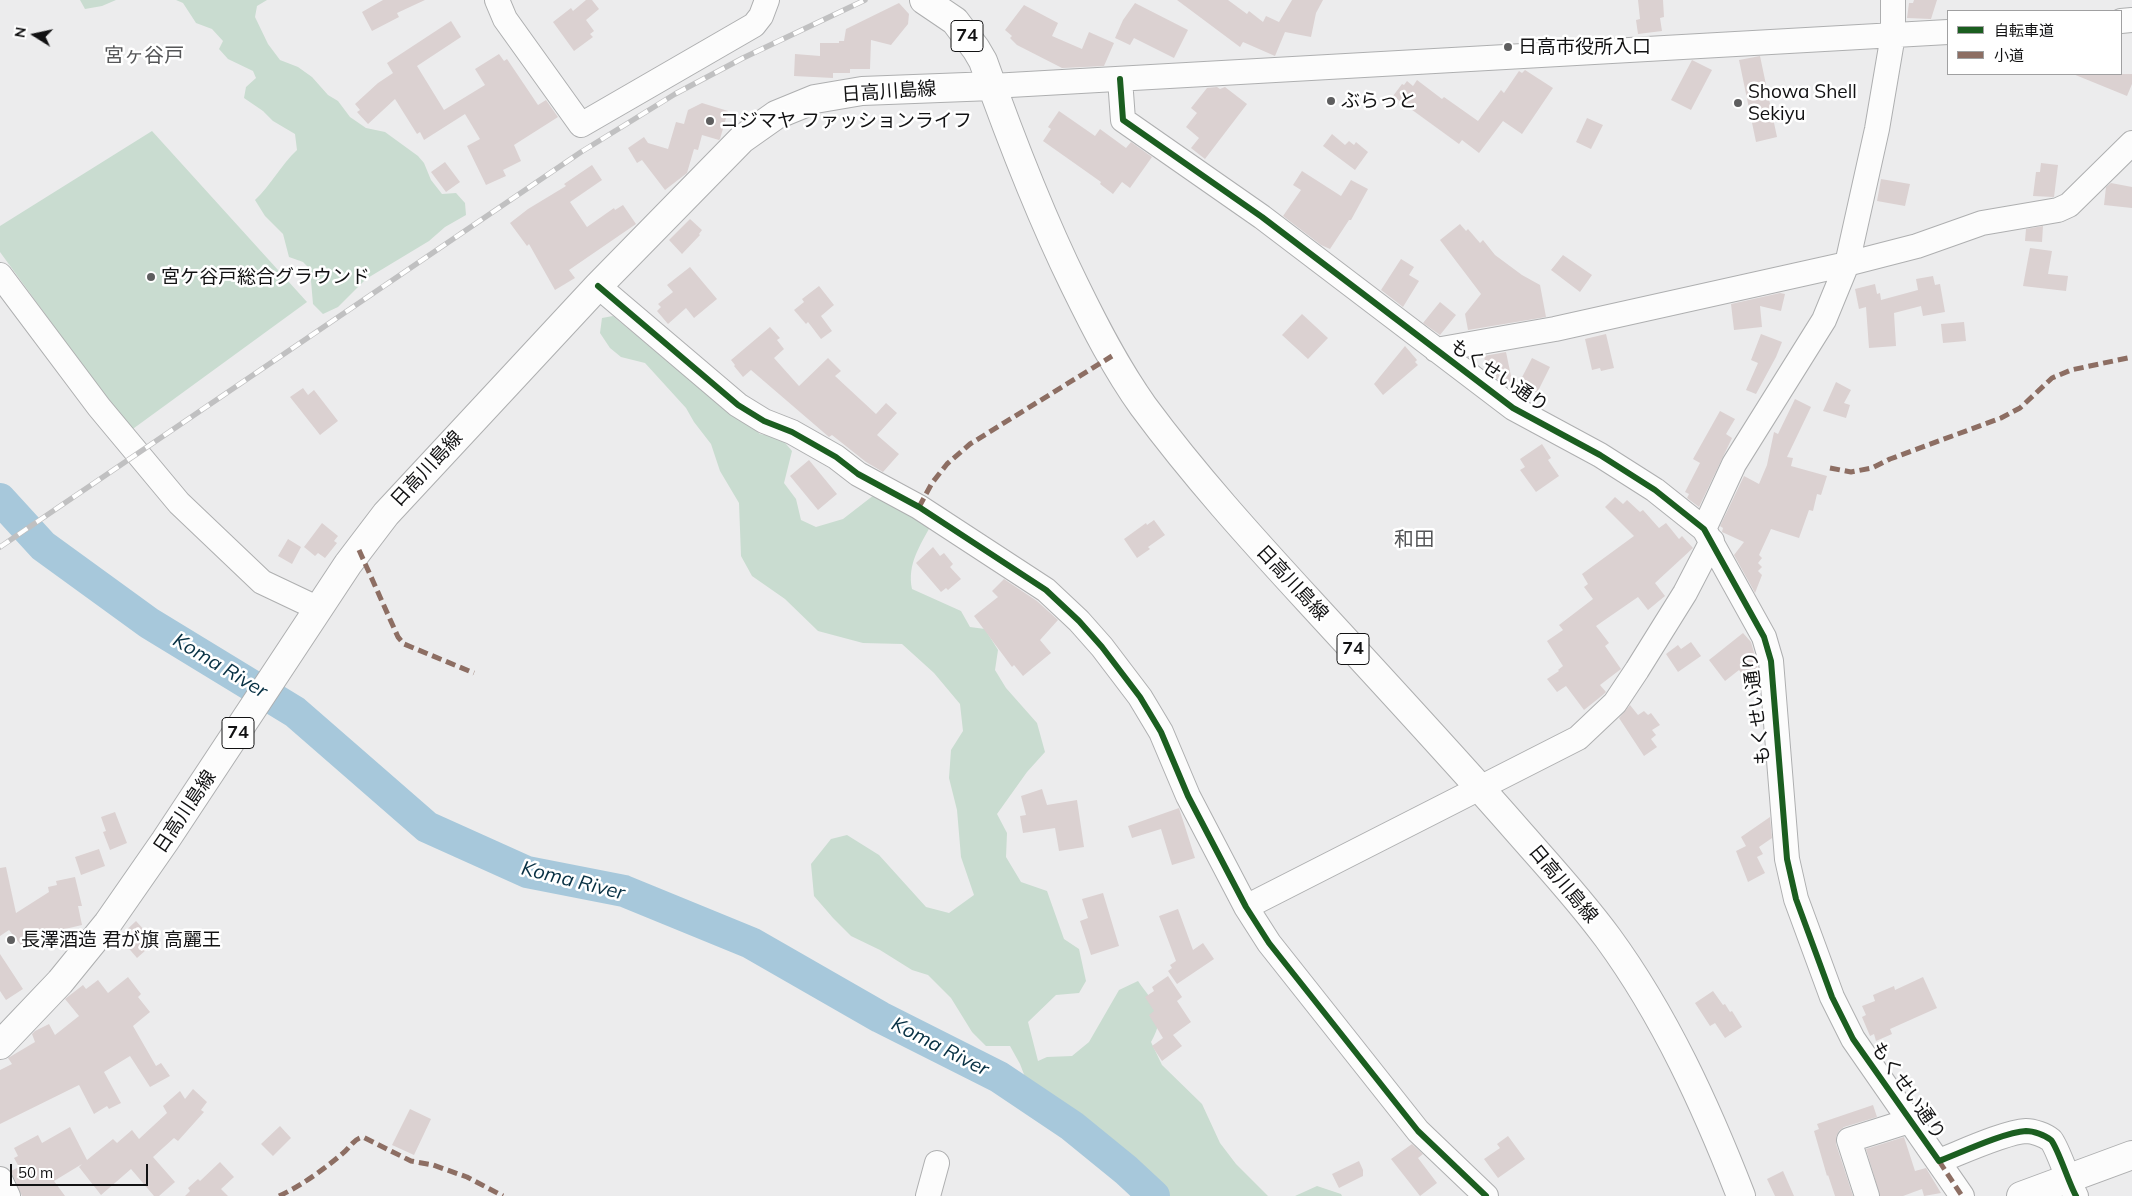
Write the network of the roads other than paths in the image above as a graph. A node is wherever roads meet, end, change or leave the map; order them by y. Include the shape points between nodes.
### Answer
1 (497, 0) edge
2 (767, 0) edge
3 (924, 0) edge
4 (1893, 0) edge
5 (1947, 32) edge
6 (1893, 35) junction
7 (1120, 79) junction
8 (992, 86) junction
9 (2132, 143) edge
10 (1847, 264) junction
11 (0, 275) edge
12 (598, 286) junction
13 (1436, 350) junction
14 (1708, 535) junction
15 (314, 617) junction
16 (1480, 788) junction
17 (1246, 907) junction
18 (0, 1045) edge
19 (1909, 1121) junction
20 (2132, 1156) edge
21 (1939, 1161) junction
22 (938, 1163) dead end
23 (0, 1179) edge
24 (2071, 1188) edge
25 (8, 1196) edge
26 (928, 1196) edge
27 (1486, 1196) edge
28 (1741, 1196) edge
29 (1867, 1196) edge
30 (1962, 1196) edge
31 (2021, 1196) edge

1 - 2 street via 505,19 580,125 754,25
3 - 8 main road, 日高川島線 / 74 via 955,21 983,61
4 - 6 street
5 - 6 street
6 - 7 street
6 - 10 street via 1877,129
7 - 8 street
7 - 13 street, もくせい通り via 1124,120 1262,217
8 - 12 main road, 日高川島線 / 74 via 862,91 815,99 776,115 742,139
8 - 16 main road, 日高川島線 / 74 via 1062,259 1098,334 1140,402 1226,511
9 - 10 street via 2069,205 2058,210 1982,223 1917,246
10 - 13 street via 1555,329
10 - 14 street via 1824,320 1734,464
11 - 15 street via 94,400 179,503 262,582
12 - 15 main road, 日高川島線 / 74 via 386,514
12 - 17 street via 738,405 836,457 858,474 919,507 1046,590 1102,647 1140,697 1161,732 1188,796
13 - 14 street, もくせい通り via 1513,408 1656,490
14 - 16 street via 1685,592 1615,703 1578,738
14 - 19 street, もくせい通り via 1764,637 1771,661 1787,859 1796,899 1832,997 1853,1039
15 - 18 main road, 日高川島線 / 74 via 108,923 60,982
16 - 17 street
16 - 28 main road, 日高川島線 / 74 via 1572,893 1609,940 1641,989 1696,1089
17 - 27 street via 1269,942 1418,1131
19 - 21 street, もくせい通り
19 - 29 street via 1849,1140
20 - 24 main road
21 - 24 street, もくせい通り via 2014,1133 2028,1131 2051,1140
21 - 30 street
22 - 26 street
23 - 25 street
24 - 31 main road

